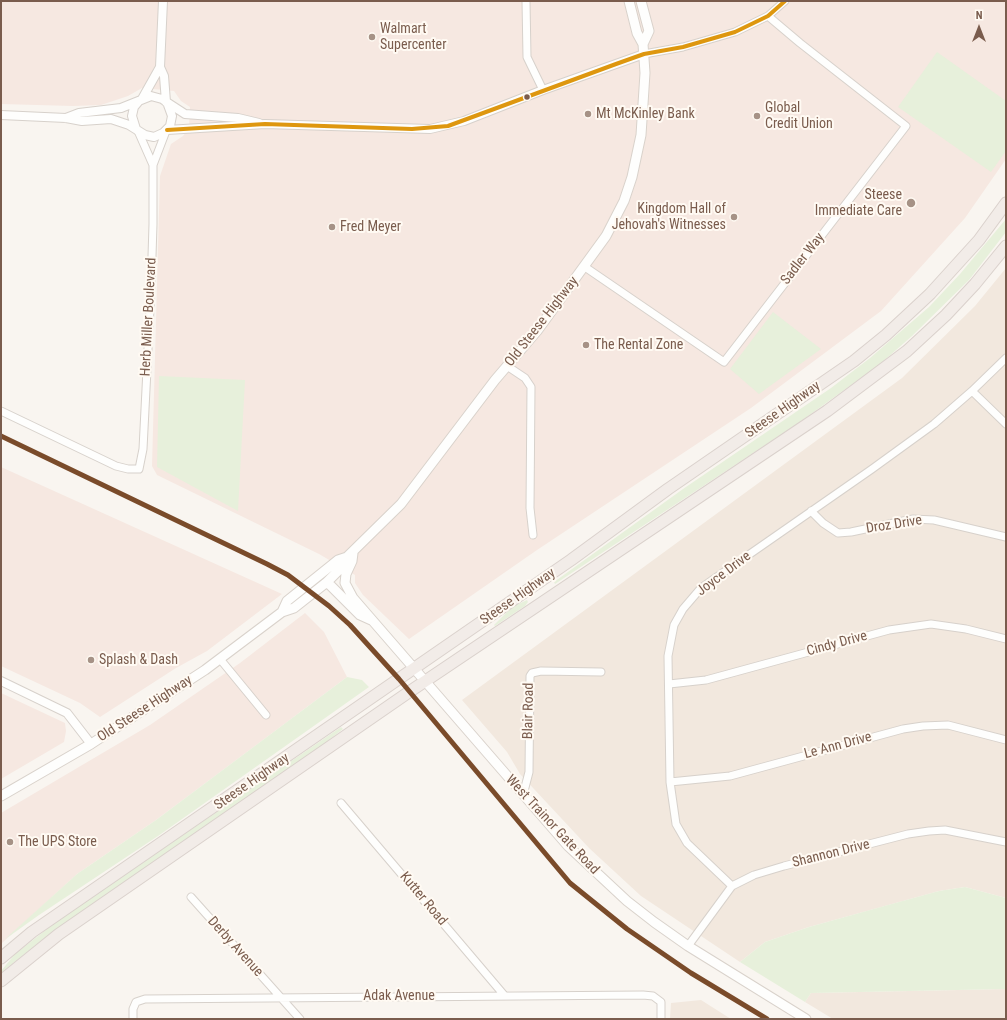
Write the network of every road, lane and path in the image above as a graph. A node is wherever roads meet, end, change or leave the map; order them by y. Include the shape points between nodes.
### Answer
1 (163, 1) edge
2 (526, 1) edge
3 (629, 1) edge
4 (641, 1) edge
5 (785, 1) edge
6 (768, 16) junction
7 (643, 44) junction
8 (644, 54) junction
9 (160, 67) junction
10 (543, 90) junction
11 (142, 99) junction
12 (166, 102) junction
13 (1, 115) edge
14 (66, 118) junction
15 (265, 124) junction
16 (138, 130) junction
17 (167, 130) junction
18 (152, 165) junction
19 (1006, 203) edge
20 (1006, 246) edge
21 (585, 267) junction
22 (1006, 358) edge
23 (507, 366) junction
24 (972, 391) junction
25 (1, 411) edge
26 (1006, 424) edge
27 (811, 511) junction
28 (533, 535) dead end
29 (1006, 537) edge
30 (346, 556) junction
31 (327, 582) junction
32 (282, 612) junction
33 (371, 620) junction
34 (1006, 639) edge
35 (220, 659) junction
36 (413, 670) junction
37 (601, 672) dead end
38 (1, 681) edge
39 (424, 682) junction
40 (669, 684) junction
41 (266, 715) dead end
42 (1006, 740) edge
43 (91, 744) junction
44 (670, 782) junction
45 (523, 795) junction
46 (1, 796) edge
47 (341, 802) dead end
48 (1006, 842) edge
49 (732, 886) junction
50 (191, 897) dead end
51 (688, 946) junction
52 (1, 958) edge
53 (1, 981) edge
54 (504, 995) junction
55 (280, 997) junction
56 (133, 1019) edge
57 (300, 1019) edge
58 (661, 1019) edge
59 (806, 1019) edge

1 - 9 street, Herb Miller Boulevard
2 - 10 street via 527,58
3 - 7 main road, Old Steese Highway via 637,33
4 - 7 main road, Old Steese Highway via 649,31
5 - 6 street
6 - 8 street via 722,36
6 - 21 street, Sadler Way via 906,126 724,362
7 - 8 main road, Old Steese Highway
8 - 10 street
8 - 21 main road, Old Steese Highway via 643,118 632,177 616,219
9 - 11 street, Herb Miller Boulevard
9 - 12 street, Herb Miller Boulevard via 164,76
10 - 15 street via 464,121 430,129
11 - 12 street via 152,96
11 - 14 street via 116,109 78,113
11 - 16 street, Herb Miller Boulevard via 134,107 132,116
12 - 15 street via 185,114 238,118
12 - 17 street, Herb Miller Boulevard via 172,116
13 - 14 street
14 - 16 street via 82,122 111,119
15 - 17 street
16 - 17 street via 154,137
16 - 18 street, Herb Miller Boulevard
17 - 18 street, Herb Miller Boulevard
18 - 25 street, Herb Miller Boulevard via 151,289 143,449 139,469 116,466
19 - 36 highway, Steese Highway via 979,240 930,294 854,361
20 - 39 highway, Steese Highway via 946,315 907,351 866,382 763,456
21 - 23 main road, Old Steese Highway
22 - 24 street, Joyce Drive
23 - 28 street via 525,378 531,387 530,508
23 - 30 main road, Old Steese Highway via 455,431 416,486 378,528
24 - 26 street
24 - 27 street, Joyce Drive via 934,424
27 - 29 street, Droz Drive via 838,533 913,520 934,520
27 - 40 street, Joyce Drive via 700,588 674,625 668,656
30 - 31 main road via 329,574
30 - 32 main road, Old Steese Highway via 286,601
30 - 33 main road, West Trainor Gate Road via 352,561 346,574 346,589
31 - 32 main road, Old Steese Highway via 294,608
31 - 33 main road, West Trainor Gate Road via 360,615
32 - 35 main road, Old Steese Highway
33 - 36 main road, West Trainor Gate Road
34 - 40 street, Cindy Drive via 966,629 924,625 889,630 706,680
35 - 41 street
35 - 43 main road, Old Steese Highway
36 - 39 main road, West Trainor Gate Road
36 - 52 highway, Steese Highway via 32,932
37 - 45 street, Blair Road via 541,671 530,676 529,772
38 - 43 street via 68,713
39 - 45 main road, West Trainor Gate Road
39 - 53 highway, Steese Highway via 72,925
40 - 44 street, Joyce Drive
42 - 44 street, Le Ann Drive via 948,725 923,726 903,729 730,776
43 - 46 main road, Old Steese Highway
44 - 49 street, Joyce Drive via 676,824 687,843
45 - 51 main road, West Trainor Gate Road via 568,846 600,877
47 - 54 street, Kutter Road
48 - 49 street, Shannon Drive via 945,830 908,834 784,866 754,875
49 - 51 street, Shannon Drive
50 - 55 street, Derby Avenue
51 - 59 main road, West Trainor Gate Road
54 - 55 street, Adak Avenue
54 - 58 street, Adak Avenue via 653,996 661,1002
55 - 56 street, Adak Avenue via 145,999 136,1002
55 - 57 street, Derby Avenue

